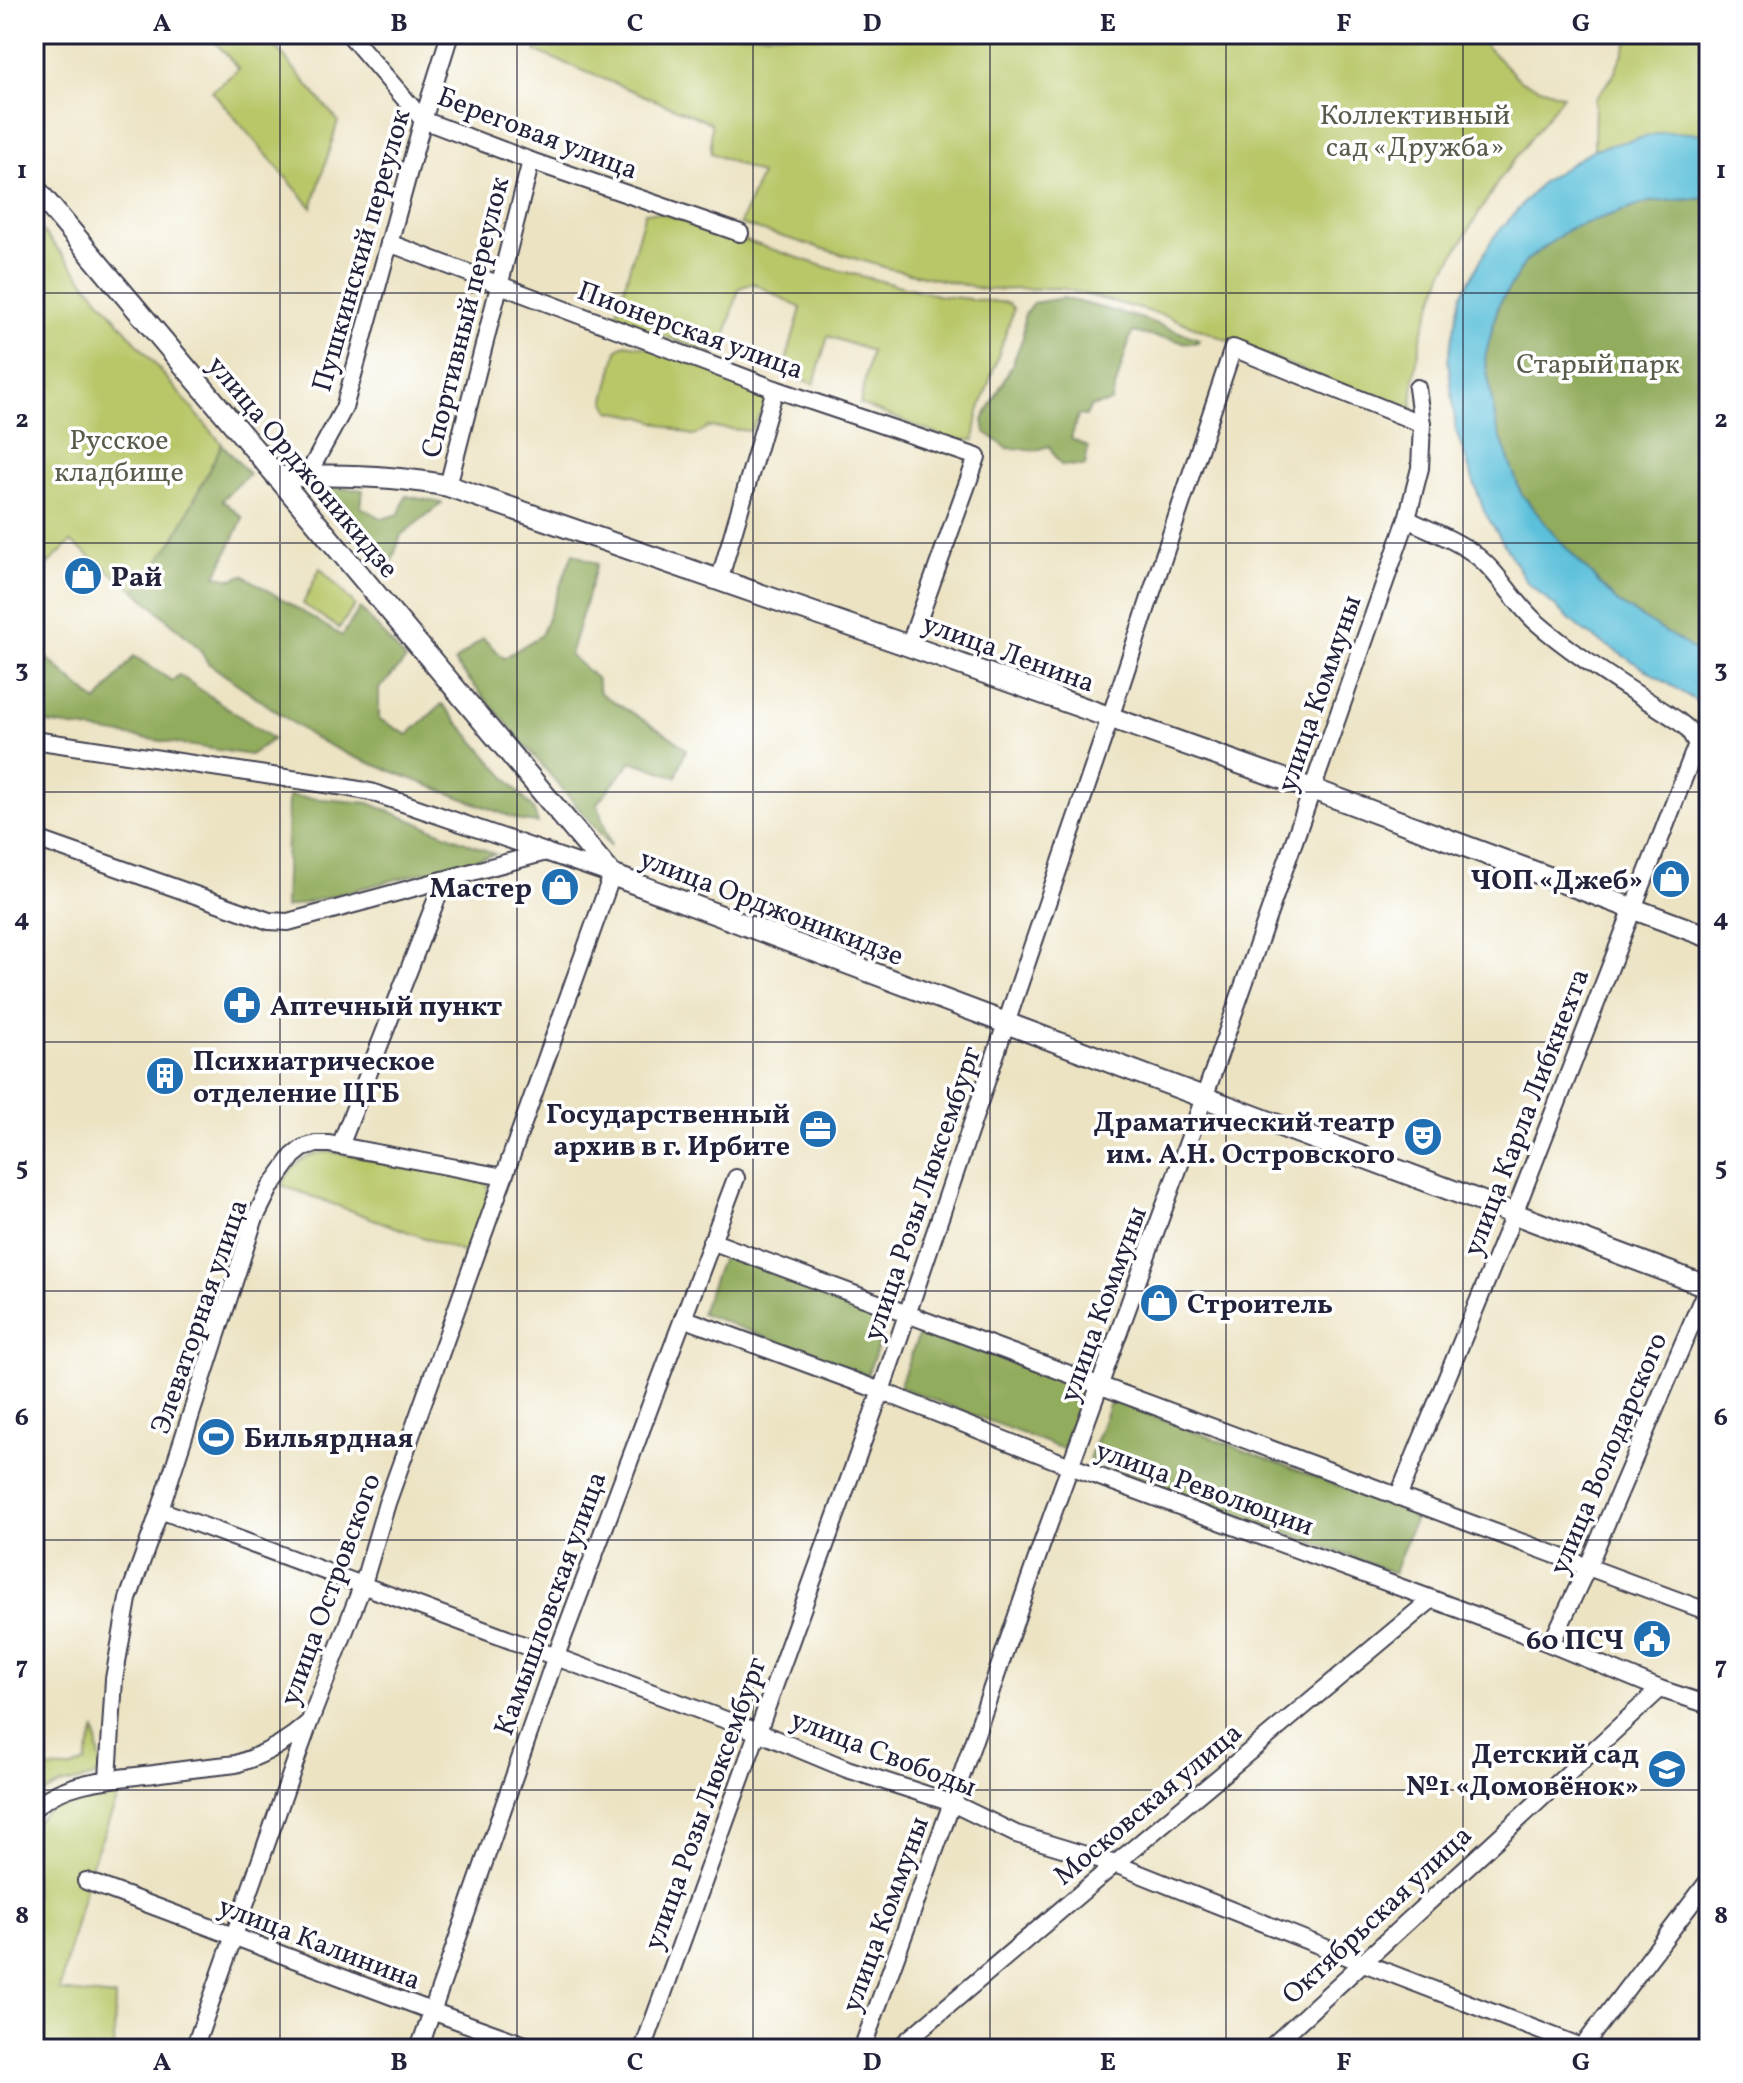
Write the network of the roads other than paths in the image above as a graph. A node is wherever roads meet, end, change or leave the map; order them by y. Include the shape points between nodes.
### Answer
1 (349, 34) edge
2 (450, 34) edge
3 (423, 120) junction
4 (531, 161) junction
5 (34, 187) edge
6 (740, 233) dead end
7 (389, 243) junction
8 (499, 285) junction
9 (1417, 388) dead end
10 (775, 389) junction
11 (1422, 424) junction
12 (307, 476) junction
13 (277, 477) junction
14 (448, 486) junction
15 (1407, 519) junction
16 (719, 581) junction
17 (909, 646) junction
18 (1110, 718) junction
19 (34, 740) edge
20 (1312, 789) junction
21 (34, 838) edge
22 (546, 852) junction
23 (612, 875) junction
24 (444, 880) junction
25 (1632, 909) junction
26 (1709, 937) edge
27 (1006, 1023) junction
28 (1204, 1098) junction
29 (340, 1146) junction
30 (504, 1177) junction
31 (736, 1178) dead end
32 (1514, 1214) junction
33 (711, 1241) junction
34 (1709, 1286) edge
35 (906, 1314) junction
36 (683, 1318) junction
37 (1101, 1385) junction
38 (881, 1391) junction
39 (1070, 1466) junction
40 (1398, 1497) junction
41 (160, 1510) junction
42 (1588, 1566) junction
43 (363, 1584) junction
44 (1432, 1599) junction
45 (1709, 1612) edge
46 (1551, 1644) junction
47 (556, 1656) junction
48 (1660, 1689) junction
49 (1709, 1705) edge
50 (309, 1723) junction
51 (758, 1732) junction
52 (108, 1779) junction
53 (952, 1803) junction
54 (34, 1808) edge
55 (1115, 1864) junction
56 (1709, 1880) edge
57 (86, 1881) dead end
58 (233, 1935) junction
59 (1361, 1962) junction
60 (431, 2013) junction
61 (1584, 2048) edge
62 (194, 2049) edge
63 (419, 2049) edge
64 (537, 2049) edge
65 (643, 2049) edge
66 (862, 2049) edge
67 (897, 2049) edge
68 (1269, 2049) edge

1 - 3 street, Береговая улица
2 - 3 street, Пушкинский переулок
3 - 4 street, Береговая улица
3 - 7 street, Пушкинский переулок
4 - 6 street, Береговая улица
4 - 8 street, Спортивный переулок
5 - 13 main road, улица Орджоникидзе
7 - 8 street, Пионерская улица
7 - 12 street, Пушкинский переулок via 344,408
8 - 10 street, Пионерская улица
8 - 14 street, Спортивный переулок
9 - 11 street, улица Коммуны
10 - 16 street
10 - 17 street, Пионерская улица via 977,457
11 - 15 street, улица Коммуны via 1420,468
11 - 18 street, улица Розы Люксембург via 1233,348
12 - 13 main road, улица Ленина
12 - 14 main road, улица Ленина
13 - 23 main road, улица Орджоникидзе
14 - 16 main road, улица Ленина
15 - 20 street, улица Коммуны
15 - 25 street, улица Карла Либкнехта via 1473,553 1536,622 1677,720 1697,744
16 - 17 main road, улица Ленина
17 - 18 main road, улица Ленина
18 - 20 main road, улица Ленина
18 - 27 street, улица Розы Люксембург
19 - 22 street via 371,792
20 - 25 main road, улица Ленина
20 - 28 street, улица Коммуны
21 - 24 street via 280,922
22 - 23 street
22 - 24 street
23 - 27 main road, улица Орджоникидзе
23 - 30 street, улица Островского
24 - 29 street
25 - 26 main road, улица Ленина
25 - 32 street, улица Карла Либкнехта
27 - 28 main road, улица Орджоникидзе
27 - 35 street, улица Розы Люксембург
28 - 32 main road, улица Орджоникидзе
28 - 37 street, улица Коммуны
29 - 30 street
29 - 41 street, Элеваторная улица via 316,1144 293,1156 254,1220
30 - 43 street, улица Островского
31 - 33 street, Камышловская улица
32 - 34 main road, улица Орджоникидзе
32 - 40 street, улица Карла Либкнехта
33 - 35 street, улица Революции
33 - 36 street, Камышловская улица
34 - 42 street, улица Володарского
35 - 37 street, улица Революции
35 - 38 street, улица Розы Люксембург
36 - 38 street, улица Революции
36 - 47 street, Камышловская улица
37 - 39 street, улица Коммуны
37 - 40 street, улица Революции
38 - 39 street, улица Революции
38 - 51 street, улица Розы Люксембург
39 - 44 street, улица Революции
39 - 53 street, улица Коммуны
40 - 42 street, улица Революции
41 - 43 street, улица Свободы
41 - 52 street, Элеваторная улица via 128,1599 114,1679
42 - 45 street, улица Революции
42 - 46 street, улица Володарского
43 - 47 street, улица Свободы
43 - 50 street, улица Островского
44 - 46 street, улица Революции
44 - 55 street, Московская улица
46 - 48 street, улица Революции
47 - 51 street, улица Свободы
47 - 60 street, Камышловская улица
48 - 49 street, улица Революции
48 - 59 street, Октябрьская улица
50 - 52 street via 275,1749 236,1764
50 - 58 street, улица Островского
51 - 53 street, улица Свободы via 847,1769
51 - 65 street, улица Розы Люксембург
52 - 54 street via 60,1791
53 - 55 street, улица Свободы via 1016,1834
53 - 66 street, улица Коммуны
55 - 59 street, улица Свободы
55 - 67 street, Московская улица
56 - 61 street
57 - 58 street, улица Калинина
58 - 60 street, улица Калинина
58 - 62 street, улица Островского
59 - 61 street, улица Свободы
59 - 68 street, Октябрьская улица
60 - 63 street, Камышловская улица
60 - 64 street, улица Калинина

